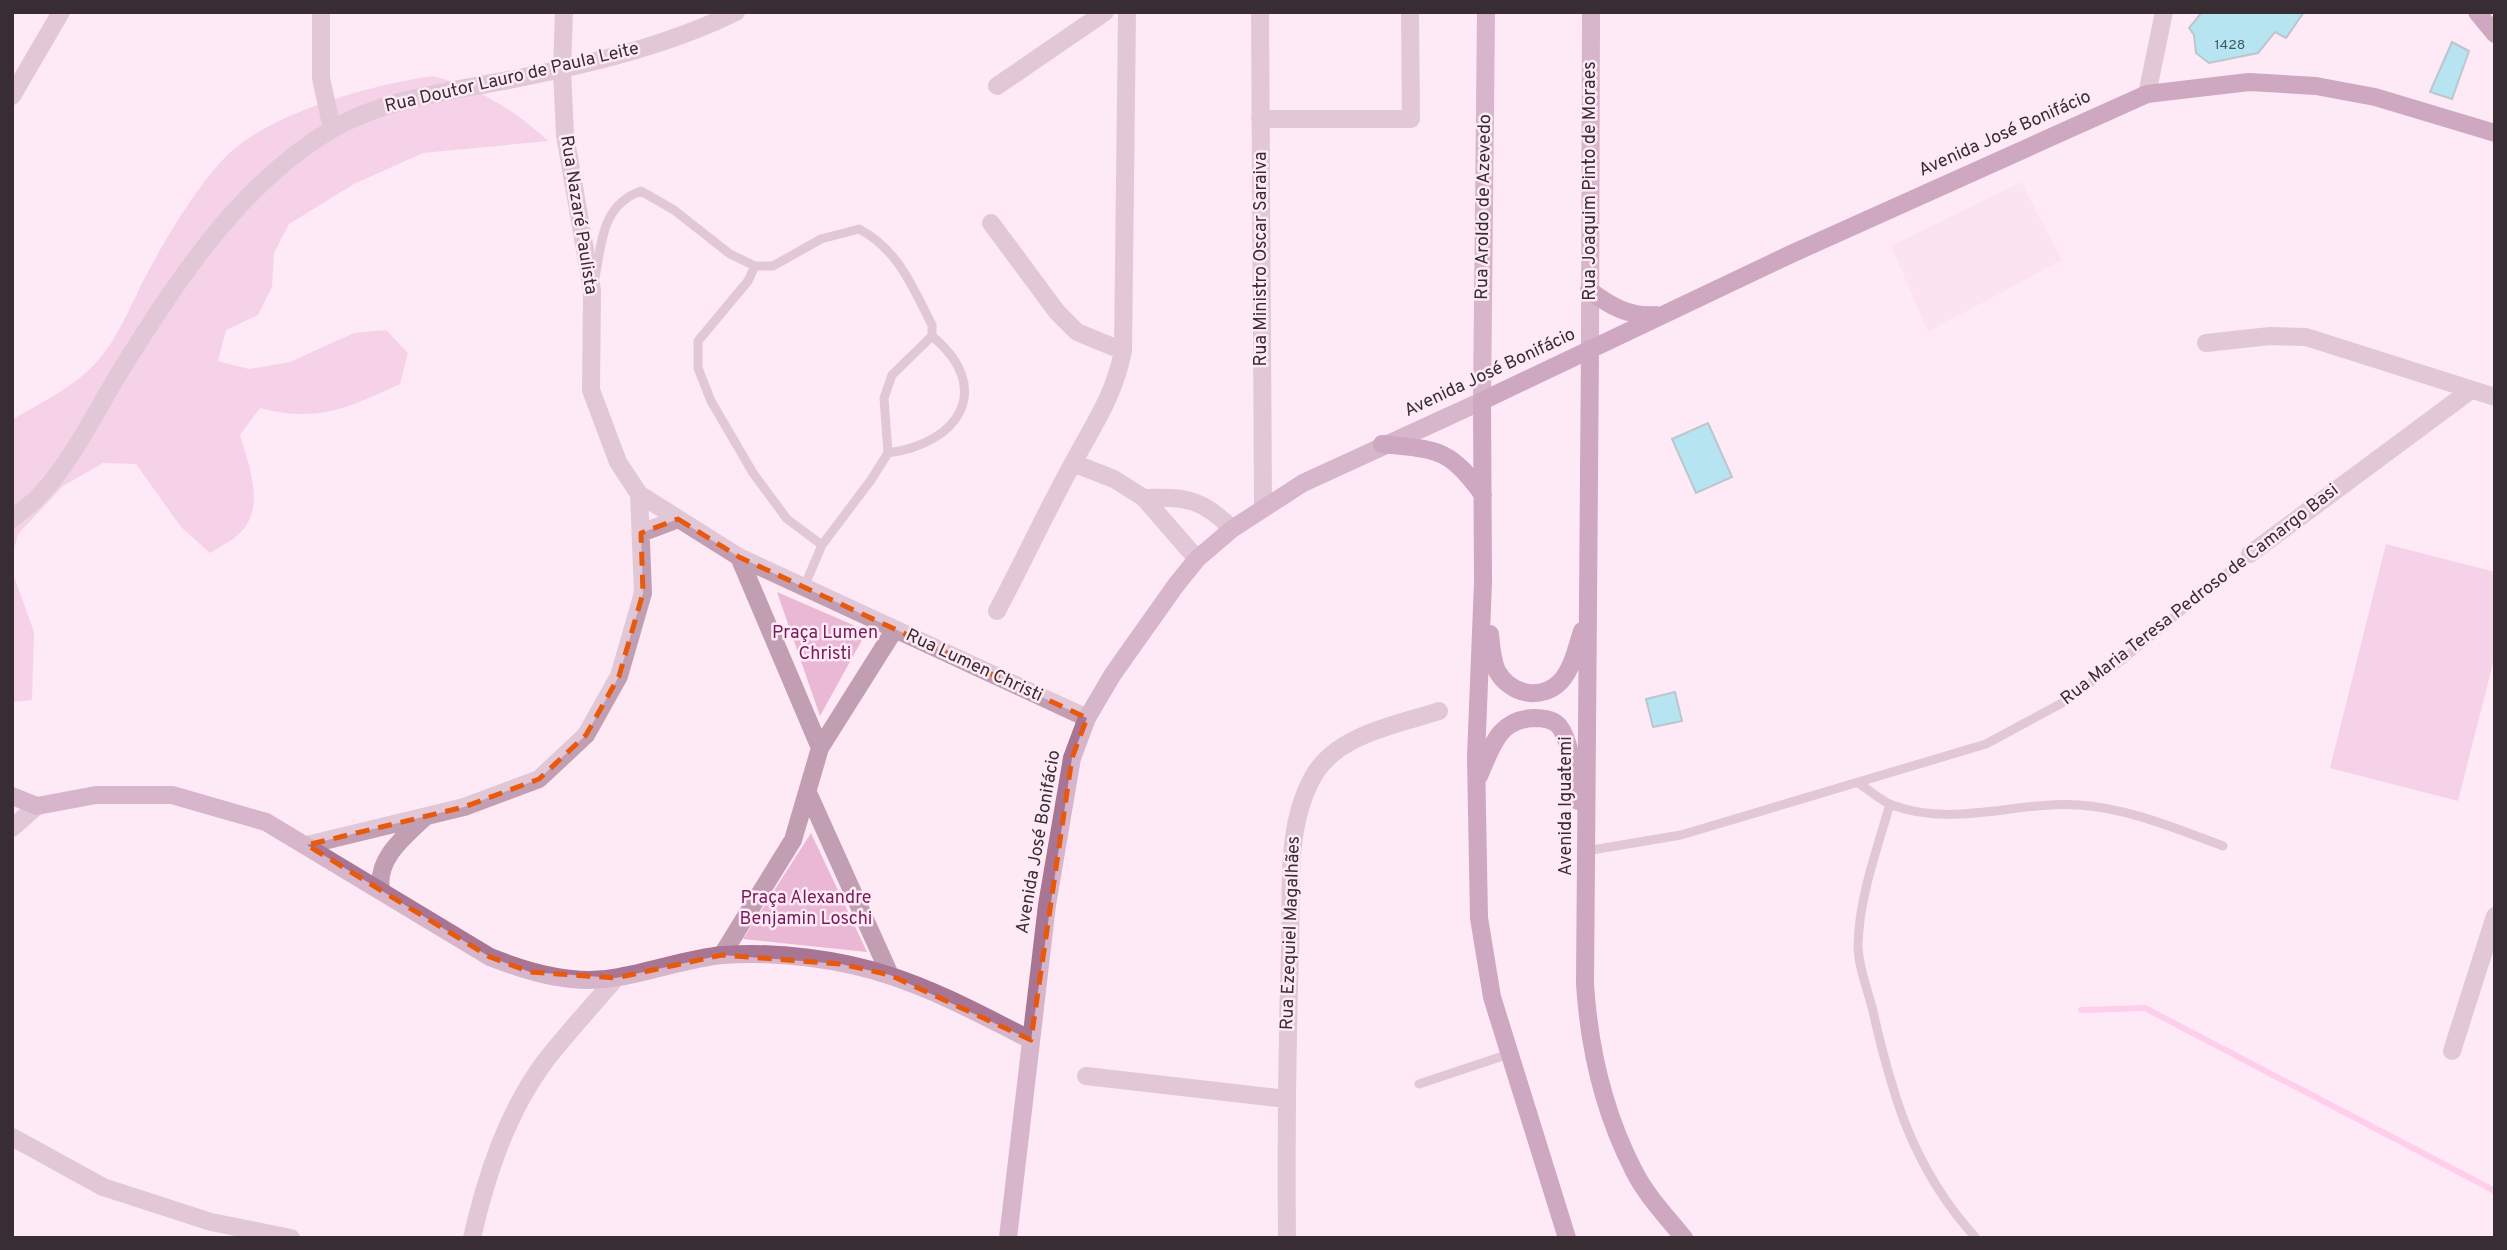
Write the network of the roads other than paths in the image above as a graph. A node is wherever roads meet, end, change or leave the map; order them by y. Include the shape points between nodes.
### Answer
1 (61, 12) edge
2 (321, 12) edge
3 (564, 12) edge
4 (736, 12) edge
5 (1105, 12) edge
6 (1127, 12) edge
7 (1260, 12) edge
8 (1410, 12) edge
9 (1486, 12) edge
10 (2164, 12) edge
11 (2477, 12) edge
12 (1591, 13) edge
13 (2495, 34) edge
14 (562, 70) junction
15 (997, 86) dead end
16 (2147, 94) junction
17 (12, 96) edge
18 (1260, 119) junction
19 (332, 129) junction
20 (2495, 133) edge
21 (991, 223) dead end
22 (755, 266) junction
23 (592, 290) junction
24 (1589, 290) junction
25 (1662, 315) junction
26 (932, 336) junction
27 (2206, 343) dead end
28 (1590, 349) junction
29 (1124, 351) junction
30 (2471, 390) junction
31 (2495, 397) edge
32 (1482, 401) junction
33 (1382, 444) junction
34 (888, 453) junction
35 (1073, 463) junction
36 (639, 494) junction
37 (1483, 495) junction
38 (1144, 498) junction
39 (1263, 506) junction
40 (12, 519) edge
41 (678, 519) junction
42 (1232, 529) junction
43 (641, 533) junction
44 (822, 545) junction
45 (2250, 554) joint
46 (739, 557) junction
47 (1197, 559) junction
48 (1483, 582) junction
49 (804, 587) junction
50 (1587, 610) junction
51 (997, 611) dead end
52 (895, 629) junction
53 (1438, 711) dead end
54 (1087, 718) junction
55 (820, 748) junction
56 (1477, 781) junction
57 (1860, 784) junction
58 (808, 795) junction
59 (12, 796) edge
60 (1890, 804) junction
61 (37, 806) junction
62 (427, 816) junction
63 (12, 828) edge
64 (307, 845) junction
65 (1586, 846) junction
66 (2223, 846) dead end
67 (381, 890) junction
68 (2494, 919) edge
69 (722, 955) junction
70 (890, 975) junction
71 (616, 978) junction
72 (1031, 1040) junction
73 (2452, 1051) dead end
74 (1509, 1054) junction
75 (1086, 1076) dead end
76 (1419, 1084) dead end
77 (1286, 1099) junction
78 (12, 1137) edge
79 (291, 1238) edge
80 (472, 1238) edge
81 (1008, 1238) edge
82 (1287, 1238) edge
83 (1567, 1238) edge
84 (1684, 1238) edge
85 (1976, 1238) edge

1 - 17 street
2 - 19 street via 321,78
3 - 14 street, Rua Nazaré Paulista
4 - 14 street, Rua Doutor Lauro de Paula Leite via 692,34
5 - 15 street
6 - 29 street
7 - 18 street, Rua Ministro Oscar Saraiva
8 - 18 street via 1411,119
9 - 32 main road, Rua Aroldo de Azevedo
10 - 16 street
11 - 13 main road
12 - 24 main road, Rua Joaquim Pinto de Moraes
14 - 19 street, Rua Doutor Lauro de Paula Leite via 417,98 370,111
14 - 23 street, Rua Nazaré Paulista via 565,135
16 - 20 main road, Avenida José Bonifácio via 2249,82 2316,86 2375,97
16 - 25 main road, Avenida José Bonifácio
18 - 39 street, Rua Ministro Oscar Saraiva
19 - 40 street, Rua Doutor Lauro de Paula Leite via 271,175 225,221 141,338 41,494
21 - 29 street via 1077,332
22 - 23 lane via 730,254 674,210 641,191 616,204 604,232
22 - 26 lane via 774,266 821,239 859,229 875,237 896,258 932,325
22 - 44 lane via 748,281 698,341 698,368 710,401 753,473 787,519
23 - 36 street, Rua Nazaré Paulista via 591,390 618,462
24 - 25 main road via 1640,317
24 - 28 main road, Rua Joaquim Pinto de Moraes
25 - 28 main road, Avenida José Bonifácio
26 - 34 lane via 892,375 884,398
26 - 34 lane via 961,366 968,387 959,413 942,434 909,450
27 - 30 street via 2306,337
28 - 32 main road, Avenida José Bonifácio
28 - 50 main road, Avenida Iguatemi
29 - 35 street via 1109,402
30 - 31 street
30 - 45 street, Rua Maria Teresa Pedroso de Camargo Basi
32 - 33 main road, Avenida José Bonifácio
32 - 37 main road
33 - 37 main road via 1450,456
33 - 39 main road, Avenida José Bonifácio
34 - 44 lane
35 - 38 street via 1114,479
35 - 51 street
36 - 41 street, Rua Lumen Christi
36 - 43 street
37 - 48 main road
38 - 42 street via 1188,498 1214,510
38 - 47 street
39 - 42 main road, Avenida José Bonifácio
41 - 43 street
41 - 46 street, Rua Lumen Christi
42 - 47 main road, Avenida José Bonifácio
43 - 62 street via 643,593 619,676 586,735 539,779
44 - 49 lane
45 - 57 lane, Rua Maria Teresa Pedroso de Camargo Basi via 2157,633 2062,704 1986,744
46 - 49 street, Rua Lumen Christi
46 - 55 street
47 - 54 main road, Avenida José Bonifácio via 1113,674
48 - 50 main road via 1497,670 1511,687 1523,692 1547,691 1562,680
48 - 56 main road
49 - 52 street, Rua Lumen Christi
50 - 65 main road, Avenida Iguatemi
52 - 54 street, Rua Lumen Christi
52 - 55 street
53 - 77 street, Rua Ezequiel Magalhães via 1342,746 1315,774 1295,822
54 - 72 main road, Avenida José Bonifácio via 1072,758 1046,905
55 - 58 street
56 - 65 main road via 1498,732 1514,721 1546,718 1559,726 1567,743
56 - 74 main road via 1479,918 1492,997
57 - 60 lane
57 - 65 lane, Rua Maria Teresa Pedroso de Camargo Basi via 1681,835
58 - 69 street via 793,840
58 - 70 street
59 - 61 main road
60 - 66 lane via 1923,813 1975,814 2053,805 2112,809
60 - 85 lane via 1866,891 1858,946 1890,1081 1910,1142 1952,1212
61 - 63 street
61 - 64 main road via 96,795 172,795 266,822
62 - 64 street
62 - 67 street via 389,855 379,876
64 - 67 main road
65 - 84 main road, Avenida Iguatemi via 1588,1024 1605,1101 1633,1170
67 - 71 main road via 490,957 520,969 569,979
68 - 73 street
69 - 70 main road via 841,964
69 - 71 main road
70 - 72 main road
71 - 80 street via 545,1062 507,1129 485,1181
72 - 81 main road, Avenida José Bonifácio
74 - 76 lane
74 - 83 main road
75 - 77 street
77 - 82 street, Rua Ezequiel Magalhães
78 - 79 street via 103,1187 211,1222

